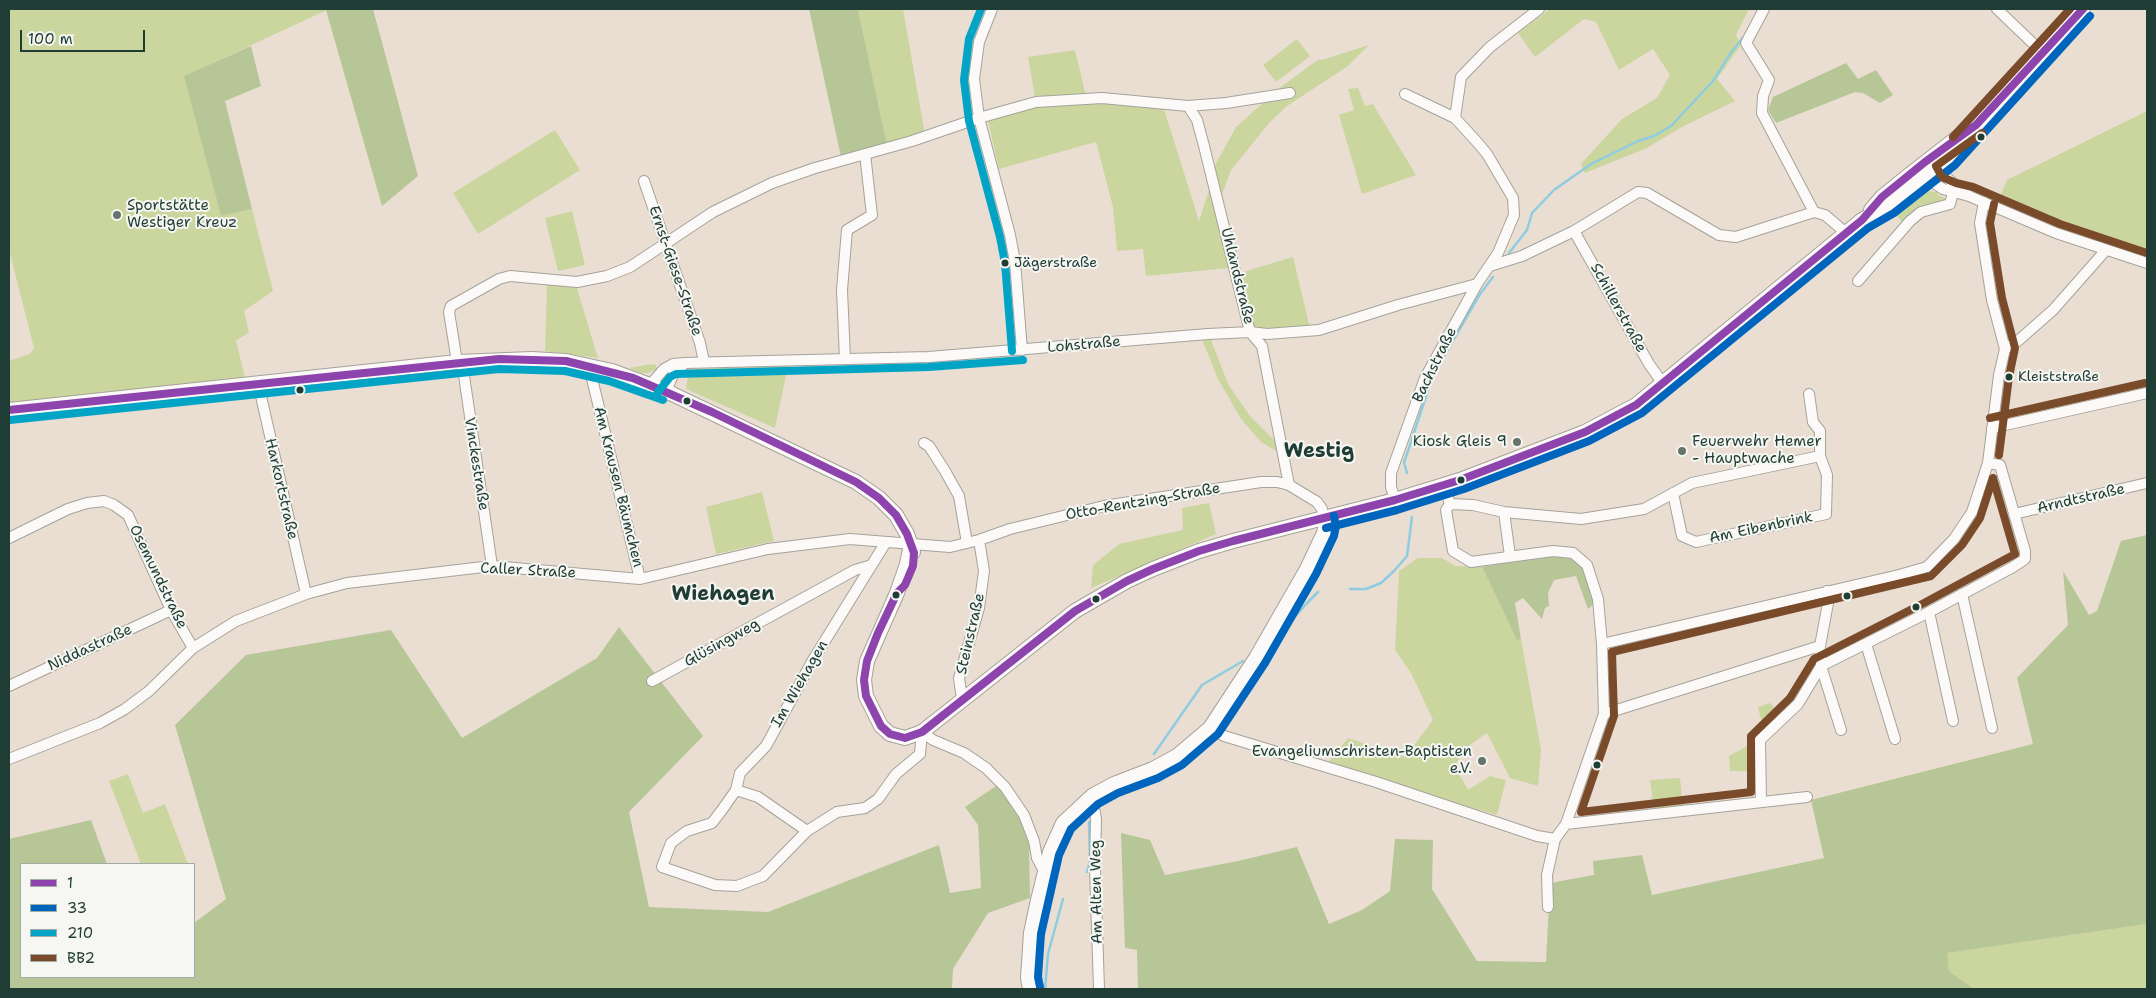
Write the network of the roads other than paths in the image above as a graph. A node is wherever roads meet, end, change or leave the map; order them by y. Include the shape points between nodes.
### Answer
1 (992, 9) edge
2 (1539, 9) edge
3 (1764, 9) edge
4 (1997, 9) edge
5 (2083, 9) edge
6 (2043, 53) junction
7 (1290, 93) dead end
8 (1405, 94) dead end
9 (1188, 106) junction
10 (979, 118) junction
11 (1455, 118) junction
12 (865, 154) junction
13 (1930, 168) junction
14 (644, 181) dead end
15 (1953, 193) junction
16 (1969, 196) junction
17 (1984, 202) junction
18 (1814, 212) junction
19 (1574, 231) junction
20 (1846, 233) junction
21 (664, 242) junction
22 (2106, 250) junction
23 (2147, 263) edge
24 (1490, 266) junction
25 (1858, 280) dead end
26 (1477, 284) junction
27 (1250, 332) junction
28 (2005, 349) junction
29 (1022, 350) junction
30 (845, 359) junction
31 (459, 362) junction
32 (704, 362) junction
33 (685, 363) junction
34 (589, 366) junction
35 (258, 383) junction
36 (650, 385) junction
37 (1664, 385) junction
38 (666, 391) junction
39 (2147, 393) edge
40 (1809, 394) dead end
41 (9, 410) edge
42 (1992, 428) junction
43 (924, 443) dead end
44 (1820, 456) junction
45 (1988, 462) junction
46 (2147, 483) edge
47 (1289, 485) junction
48 (1444, 485) junction
49 (1673, 493) junction
50 (1395, 500) junction
51 (1450, 504) junction
52 (1504, 512) junction
53 (2014, 514) junction
54 (1324, 518) junction
55 (9, 538) edge
56 (978, 540) junction
57 (886, 542) junction
58 (966, 543) junction
59 (911, 545) junction
60 (1510, 556) junction
61 (872, 565) junction
62 (492, 566) junction
63 (640, 579) junction
64 (1827, 591) junction
65 (306, 594) junction
66 (1962, 594) junction
67 (171, 610) junction
68 (1929, 612) junction
69 (1602, 644) junction
70 (1866, 644) junction
71 (1820, 646) junction
72 (193, 648) junction
73 (1821, 666) junction
74 (652, 681) dead end
75 (9, 686) edge
76 (962, 699) junction
77 (1604, 714) junction
78 (1953, 721) dead end
79 (1210, 728) junction
80 (1992, 728) dead end
81 (1841, 730) dead end
82 (922, 732) junction
83 (1895, 740) dead end
84 (9, 759) edge
85 (736, 790) junction
86 (1092, 796) junction
87 (1807, 797) dead end
88 (1761, 801) junction
89 (1566, 824) junction
90 (808, 831) junction
91 (1555, 839) junction
92 (1044, 871) junction
93 (1548, 906) dead end
94 (1030, 989) edge
95 (1099, 989) edge

1 - 10 street via 979,42 974,79
2 - 11 street via 1490,47 1461,77
3 - 18 street via 1746,43 1769,80 1763,96 1762,113
4 - 6 street
5 - 6 main road
6 - 13 main road via 1956,150
7 - 9 street
8 - 11 street
9 - 10 street via 1102,98 1036,102
9 - 27 street, Uhlandstraße via 1197,120
10 - 12 street via 912,142
10 - 29 street via 1010,234
11 - 24 street, Bachstraße via 1487,154 1513,198 1512,222
12 - 21 street via 772,183 713,212
12 - 30 street via 872,215 847,230 842,290
13 - 15 street via 1936,185
13 - 16 street
13 - 20 main road via 1888,205
14 - 21 street, Ernst-Giese-Straße
15 - 16 street
15 - 25 street via 1950,204 1921,212 1910,221
16 - 17 street
17 - 22 street
17 - 28 street via 1980,223 1992,300
18 - 19 street via 1736,237 1719,235 1647,193 1638,192
18 - 20 street via 1825,216
19 - 24 street via 1522,256
19 - 37 street, Schillerstraße
20 - 37 main road
21 - 31 street via 630,267 607,276 577,282 510,276 451,306 449,312
21 - 32 street, Ernst-Giese-Straße
22 - 23 street
22 - 28 street via 2053,310
24 - 26 street, Bachstraße
26 - 27 street, Lohstraße via 1319,330
26 - 50 street, Bachstraße via 1419,396 1392,473
27 - 29 street, Lohstraße
27 - 47 street, Uhlandstraße via 1262,346
28 - 42 street
29 - 30 street, Lohstraße
30 - 32 street, Lohstraße
31 - 34 main road via 532,359
31 - 35 main road
31 - 62 street, Vinckestraße
32 - 33 street, Lohstraße
33 - 36 street, Lohstraße via 664,369
33 - 38 street via 673,375
34 - 36 main road
34 - 63 street, Am Krausen Bäumchen
35 - 41 main road
35 - 65 street, Harkortstraße
36 - 38 main road
37 - 48 main road via 1602,424
38 - 59 main road via 856,482 890,508 902,524
39 - 42 street
40 - 44 street, Am Eibenbrink via 1813,422 1820,431
42 - 45 street
43 - 58 street via 959,496
44 - 49 street via 1692,483
44 - 49 street, Am Eibenbrink via 1827,475 1826,514 1696,542 1682,536
45 - 53 street via 2000,465
45 - 64 street via 1972,512 1954,539 1926,566
46 - 53 street, Arndtstraße
47 - 54 street via 1317,502
47 - 56 street, Otto-Rentzing-Straße via 1261,482 1104,506
48 - 50 main road
48 - 51 street
49 - 52 street via 1644,508 1581,519
50 - 54 main road
51 - 52 street
51 - 60 street via 1446,510 1453,551 1470,562
52 - 60 street
53 - 66 street via 2025,559
54 - 76 main road via 1199,551 1127,581 1063,620
54 - 79 main road via 1324,534 1307,569 1256,658
55 - 67 street, Osemundstraße via 87,503 104,501 114,505 128,515
56 - 58 street, Otto-Rentzing-Straße
56 - 76 street, Steinstraße via 984,571 979,608 959,678
57 - 59 street, Caller Straße
57 - 61 street, Im Wiehagen
57 - 63 street, Caller Straße via 850,539 768,549
58 - 59 street, Otto-Rentzing-Straße via 950,547
59 - 82 main road via 897,593 867,661 864,680 866,696 881,726 890,734 905,738
60 - 69 street via 1553,551 1573,553 1587,565 1598,599
61 - 74 street, Glüsingweg via 855,570
61 - 85 street, Im Wiehagen via 813,660 766,746 740,773
62 - 63 street, Caller Straße
62 - 65 street, Caller Straße via 347,583
64 - 69 street
64 - 71 street via 1828,603
65 - 72 street, Caller Straße via 236,621
66 - 68 street
66 - 80 street
67 - 72 street, Osemundstraße
67 - 75 street, Niddastraße
68 - 70 street
68 - 78 street
69 - 77 street
70 - 73 street
70 - 83 street
71 - 73 street
71 - 77 street
72 - 84 street, Caller Straße via 125,710
73 - 81 street
73 - 88 street via 1798,704 1760,740
76 - 82 main road
77 - 89 street
79 - 86 main road via 1177,756
79 - 91 street via 1224,736
82 - 90 street via 920,754 896,774 878,799 865,808 837,812
82 - 92 street via 964,753 1005,787 1024,815
85 - 90 street via 758,797
85 - 90 street, Im Wiehagen via 712,823 686,831 671,843 662,867 715,885 737,886 763,876
86 - 92 main road via 1063,823
86 - 95 street, Am Alten Weg via 1096,819
87 - 88 street
88 - 89 street
89 - 91 street
91 - 93 street via 1548,876
92 - 94 main road via 1031,934

